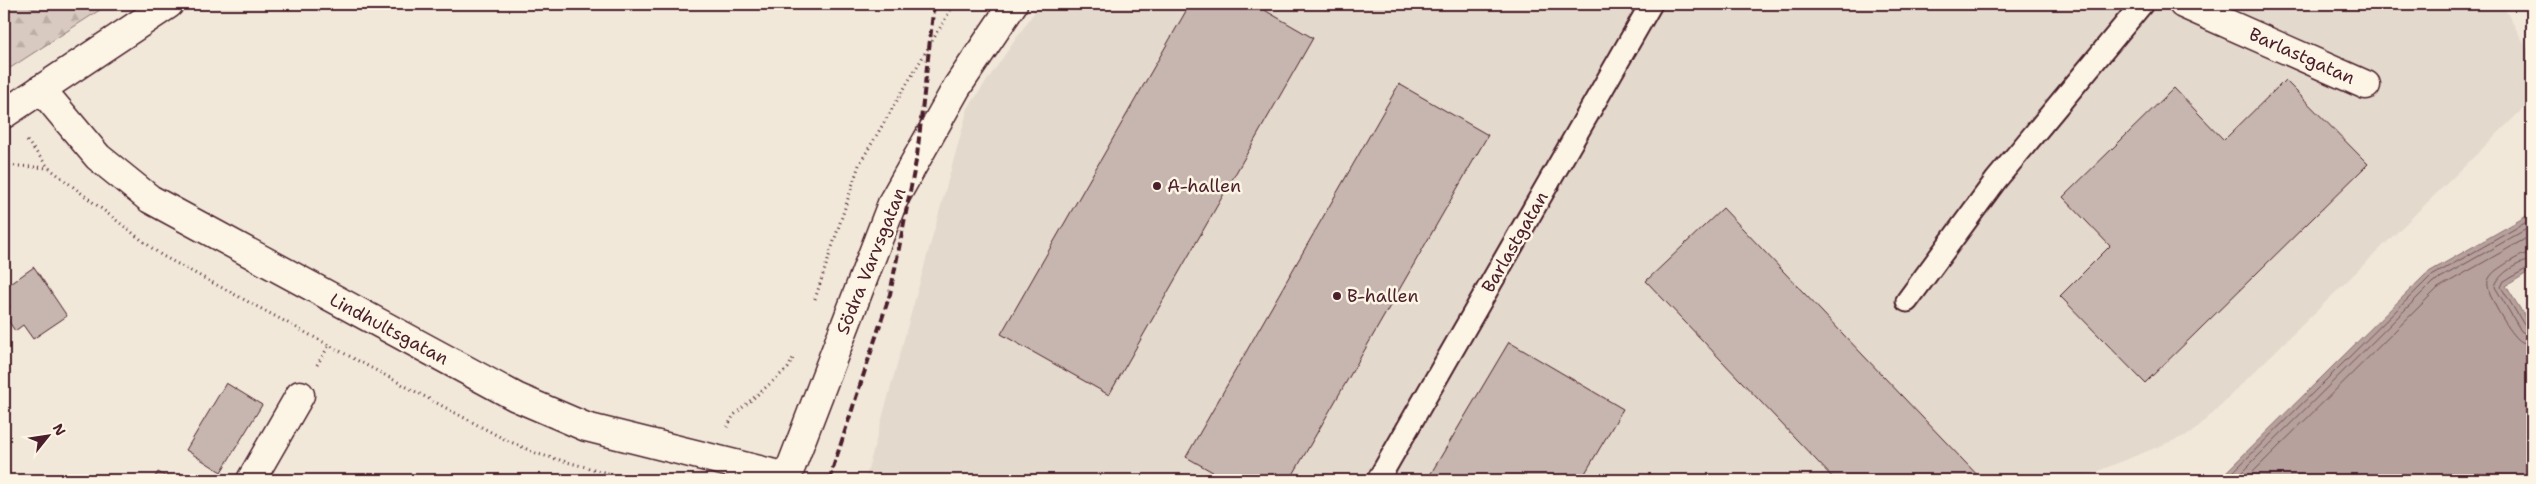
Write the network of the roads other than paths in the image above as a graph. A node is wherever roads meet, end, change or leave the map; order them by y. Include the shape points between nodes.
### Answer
1 (170, 4) edge
2 (1013, 4) edge
3 (1651, 4) edge
4 (2142, 4) edge
5 (2183, 4) edge
6 (2366, 85) dead end
7 (41, 89) junction
8 (4, 114) edge
9 (1907, 301) dead end
10 (300, 395) dead end
11 (787, 479) edge
12 (251, 480) edge
13 (1378, 480) edge

1 - 7 street
2 - 11 street, Södra Varvsgatan via 957,87 893,201
3 - 13 lane, Barlastgatan
4 - 9 lane via 1996,180
5 - 6 street, Barlastgatan
7 - 8 street
7 - 11 street, Lindhultsgatan via 98,157 159,204 516,397 586,427
10 - 12 street

